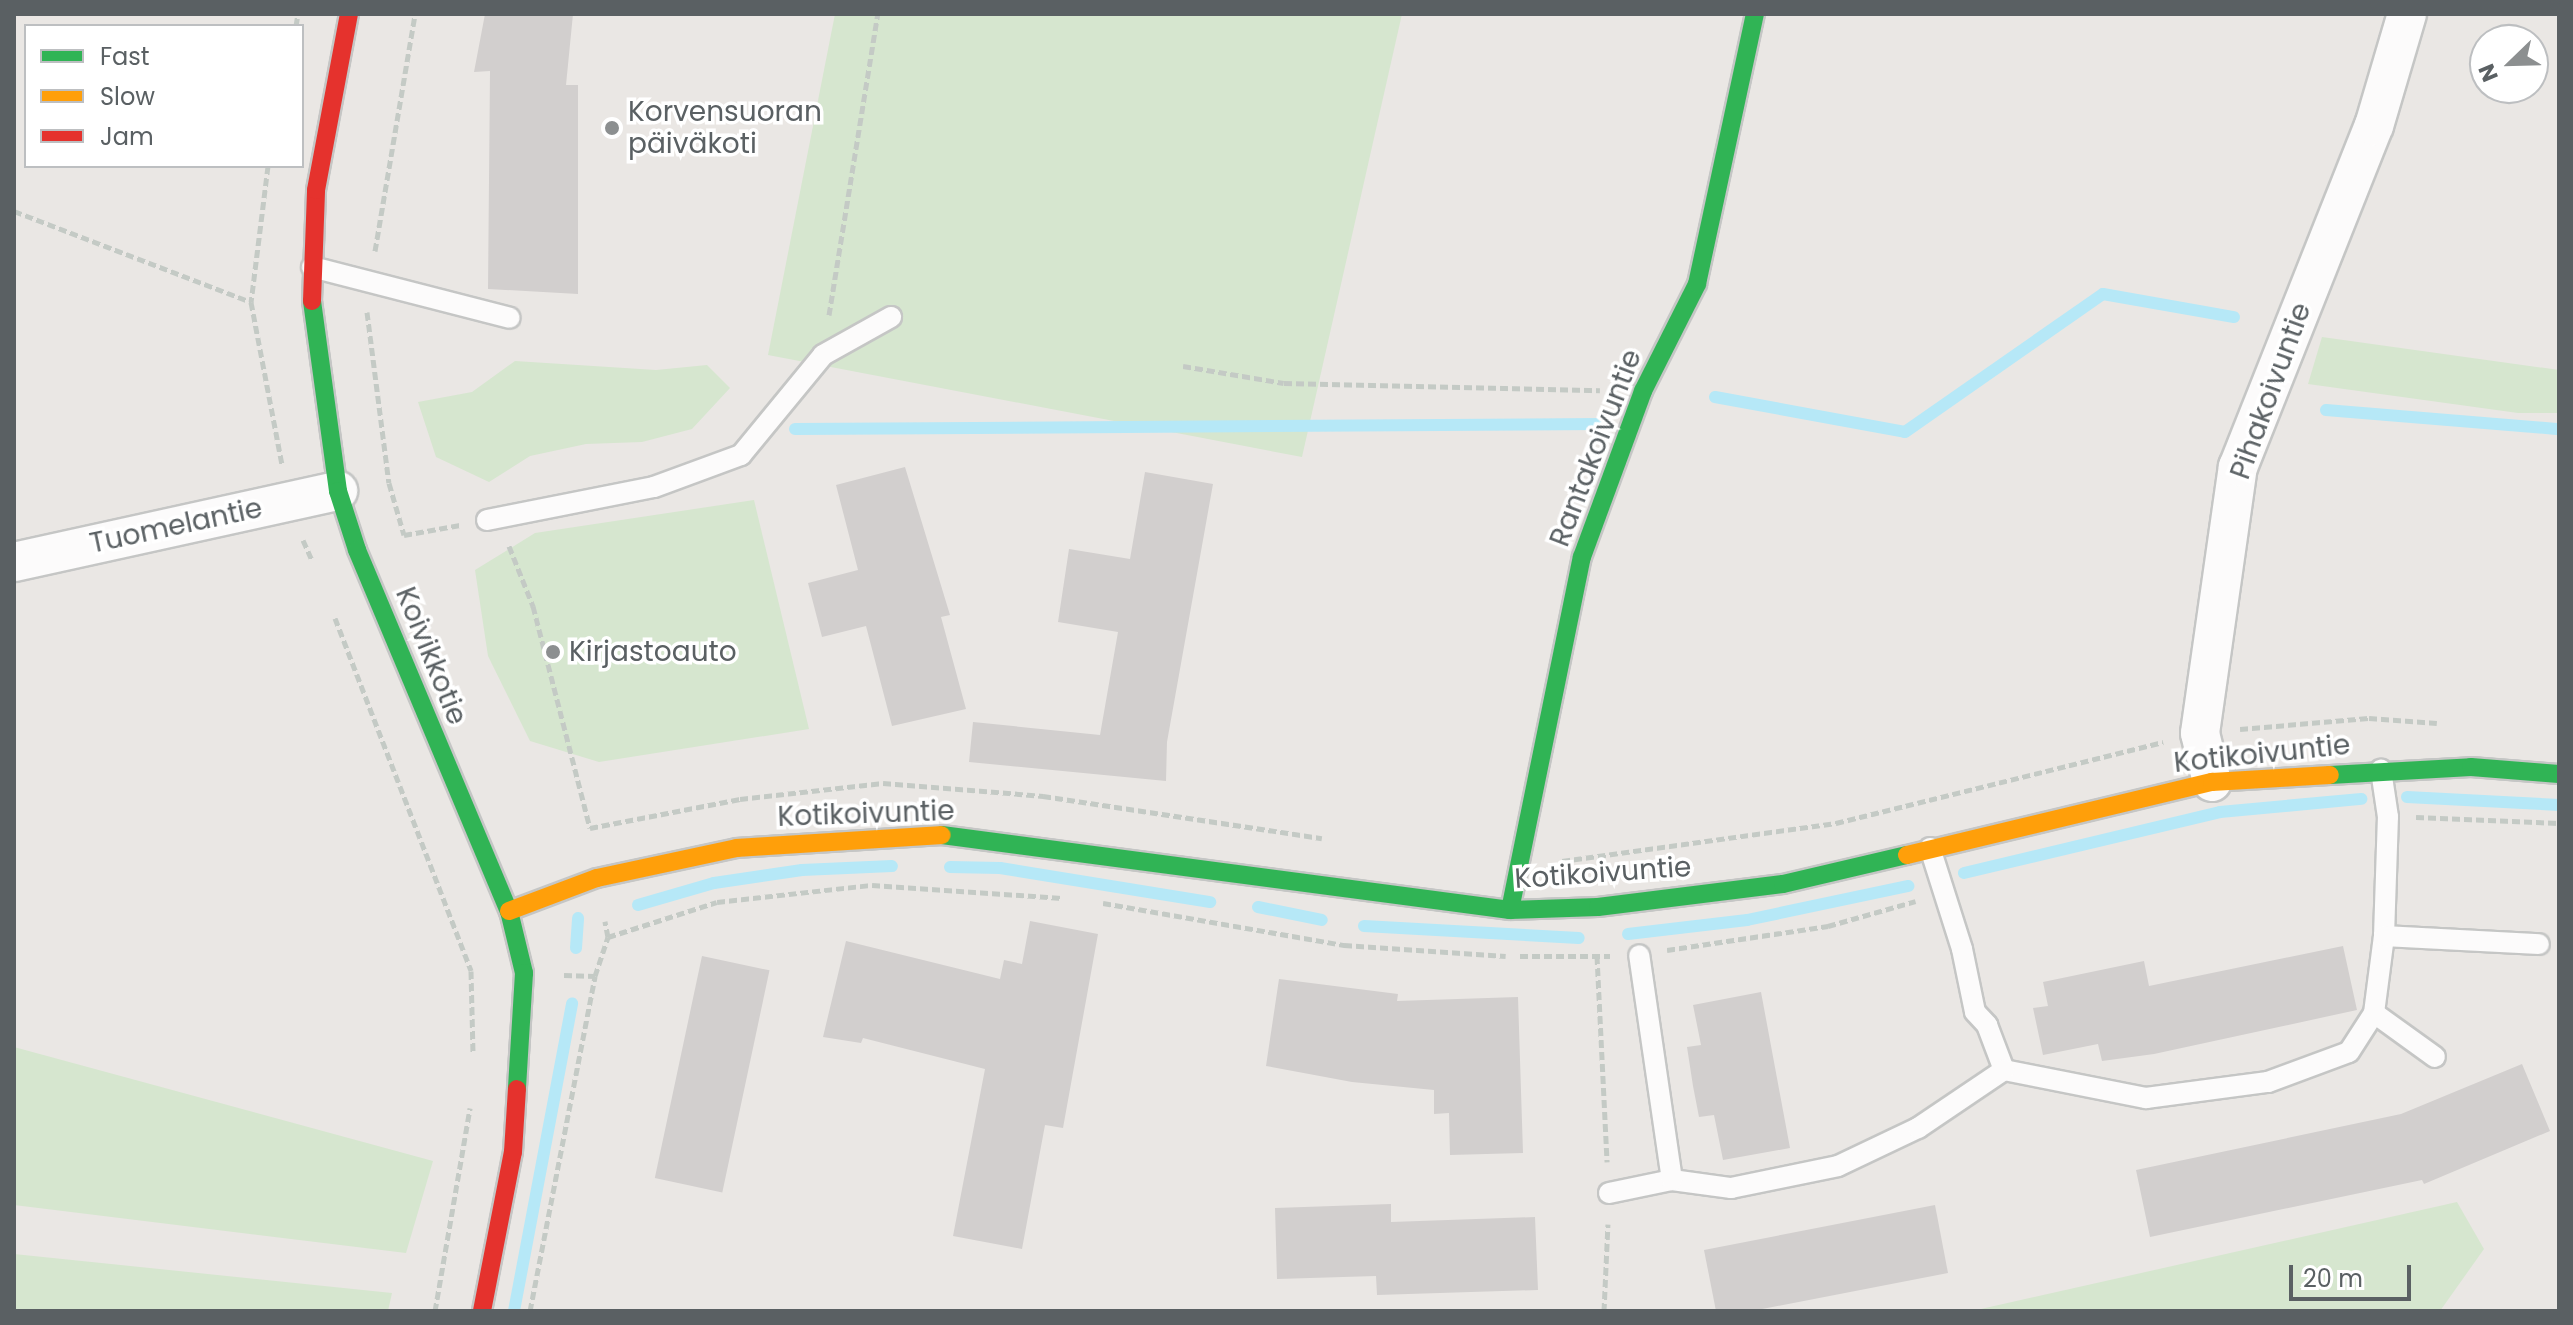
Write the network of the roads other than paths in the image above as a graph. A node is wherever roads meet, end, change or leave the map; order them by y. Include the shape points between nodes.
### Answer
1 (349, 14) edge
2 (1755, 14) edge
3 (2407, 14) edge
4 (312, 267) junction
5 (891, 317) dead end
6 (510, 318) dead end
7 (338, 491) junction
8 (487, 520) road end
9 (14, 562) edge
10 (2381, 770) junction
11 (2559, 774) edge
12 (2212, 782) junction
13 (1930, 848) junction
14 (1510, 910) junction
15 (509, 911) junction
16 (2384, 936) junction
17 (2539, 944) dead end
18 (1639, 955) dead end
19 (2374, 1013) junction
20 (2435, 1057) dead end
21 (2004, 1070) junction
22 (1672, 1180) junction
23 (1609, 1193) road end
24 (482, 1311) edge

1 - 4 street, Koivikkotie via 316,190
2 - 14 street, Rantakoivuntie via 1697,284 1643,391 1582,557
3 - 12 street, Pihakoivuntie via 2374,126 2238,467 2200,733
4 - 6 lane
4 - 7 street, Koivikkotie via 312,327
5 - 8 lane via 823,355 741,455 654,487
7 - 9 street, Tuomelantie
7 - 15 street, Koivikkotie via 357,550
10 - 11 street, Kotikoivuntie via 2471,767
10 - 12 street, Kotikoivuntie
10 - 16 lane via 2388,817
12 - 13 street, Kotikoivuntie
13 - 14 street, Kotikoivuntie via 1783,884 1598,907
13 - 21 lane via 1962,949 1975,1012 1987,1025
14 - 15 street, Kotikoivuntie via 939,835 737,848 597,878
15 - 24 street, Koivikkotie via 524,973 513,1152
16 - 17 lane
16 - 19 lane
18 - 22 lane
19 - 20 lane
19 - 21 lane via 2349,1052 2268,1082 2146,1098
21 - 22 lane via 1918,1128 1838,1166 1731,1188
22 - 23 lane

